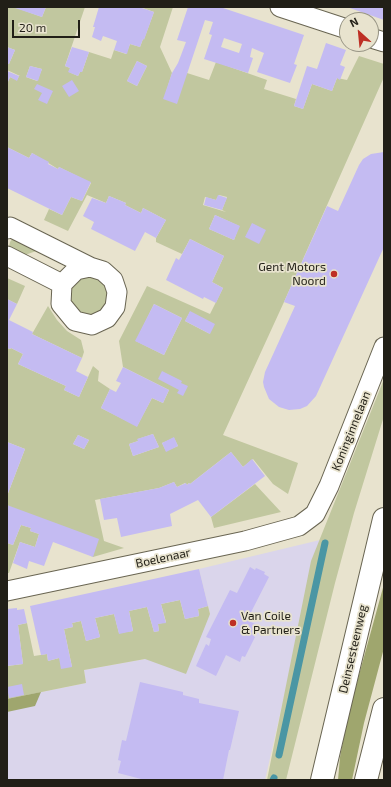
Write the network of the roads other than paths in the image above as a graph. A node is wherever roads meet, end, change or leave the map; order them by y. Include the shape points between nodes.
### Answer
1 (280, 7) edge
2 (339, 27) edge
3 (7, 229) edge
4 (7, 256) edge
5 (90, 267) junction
6 (62, 284) junction
7 (384, 348) edge
8 (315, 514) joint
9 (384, 519) edge
10 (7, 591) edge
11 (384, 709) edge
12 (322, 780) edge
13 (366, 780) edge

1 - 2 street
3 - 5 street via 10,227
4 - 6 street
5 - 6 street via 76,270
5 - 6 street via 103,271 113,280 117,292 115,307 108,318 92,325 75,321 61,304
7 - 8 street, Koninginnelaan via 329,486
8 - 10 street, Boelenaar via 299,526 245,541
9 - 12 highway, Deinsesteenweg
11 - 13 highway

